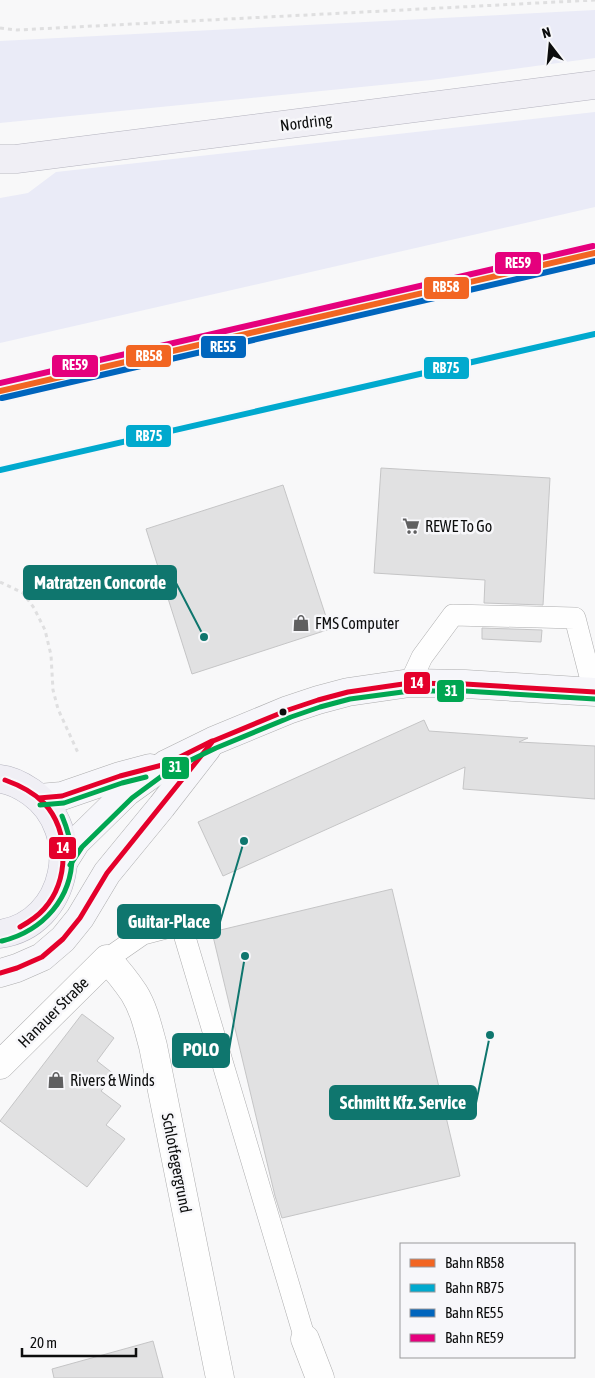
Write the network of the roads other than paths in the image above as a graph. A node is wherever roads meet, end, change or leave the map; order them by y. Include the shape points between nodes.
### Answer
1 (595, 85) edge
2 (5, 160) edge
3 (410, 682) junction
4 (595, 692) edge
5 (213, 740) junction
6 (166, 764) junction
7 (0, 779) edge
8 (39, 798) junction
9 (64, 860) junction
10 (0, 934) edge
11 (106, 959) junction
12 (0, 973) edge
13 (0, 1065) edge
14 (305, 1339) joint
15 (220, 1378) edge
16 (320, 1378) edge

1 - 2 main road, Nordring
3 - 4 main road
3 - 4 lane via 422,657 452,615 575,618
3 - 5 main road via 318,700
5 - 6 main road
5 - 12 main road via 107,873 63,939 42,957
6 - 8 main road via 62,796
6 - 9 main road via 128,792 76,842
7 - 8 main road via 22,786
8 - 9 main road via 54,816 62,838
9 - 10 main road via 61,880 40,914 24,926
11 - 13 street, Hanauer Straße
11 - 14 lane via 143,934 180,924
11 - 15 street, Schlotfegergrund via 135,995 153,1046
14 - 16 street

